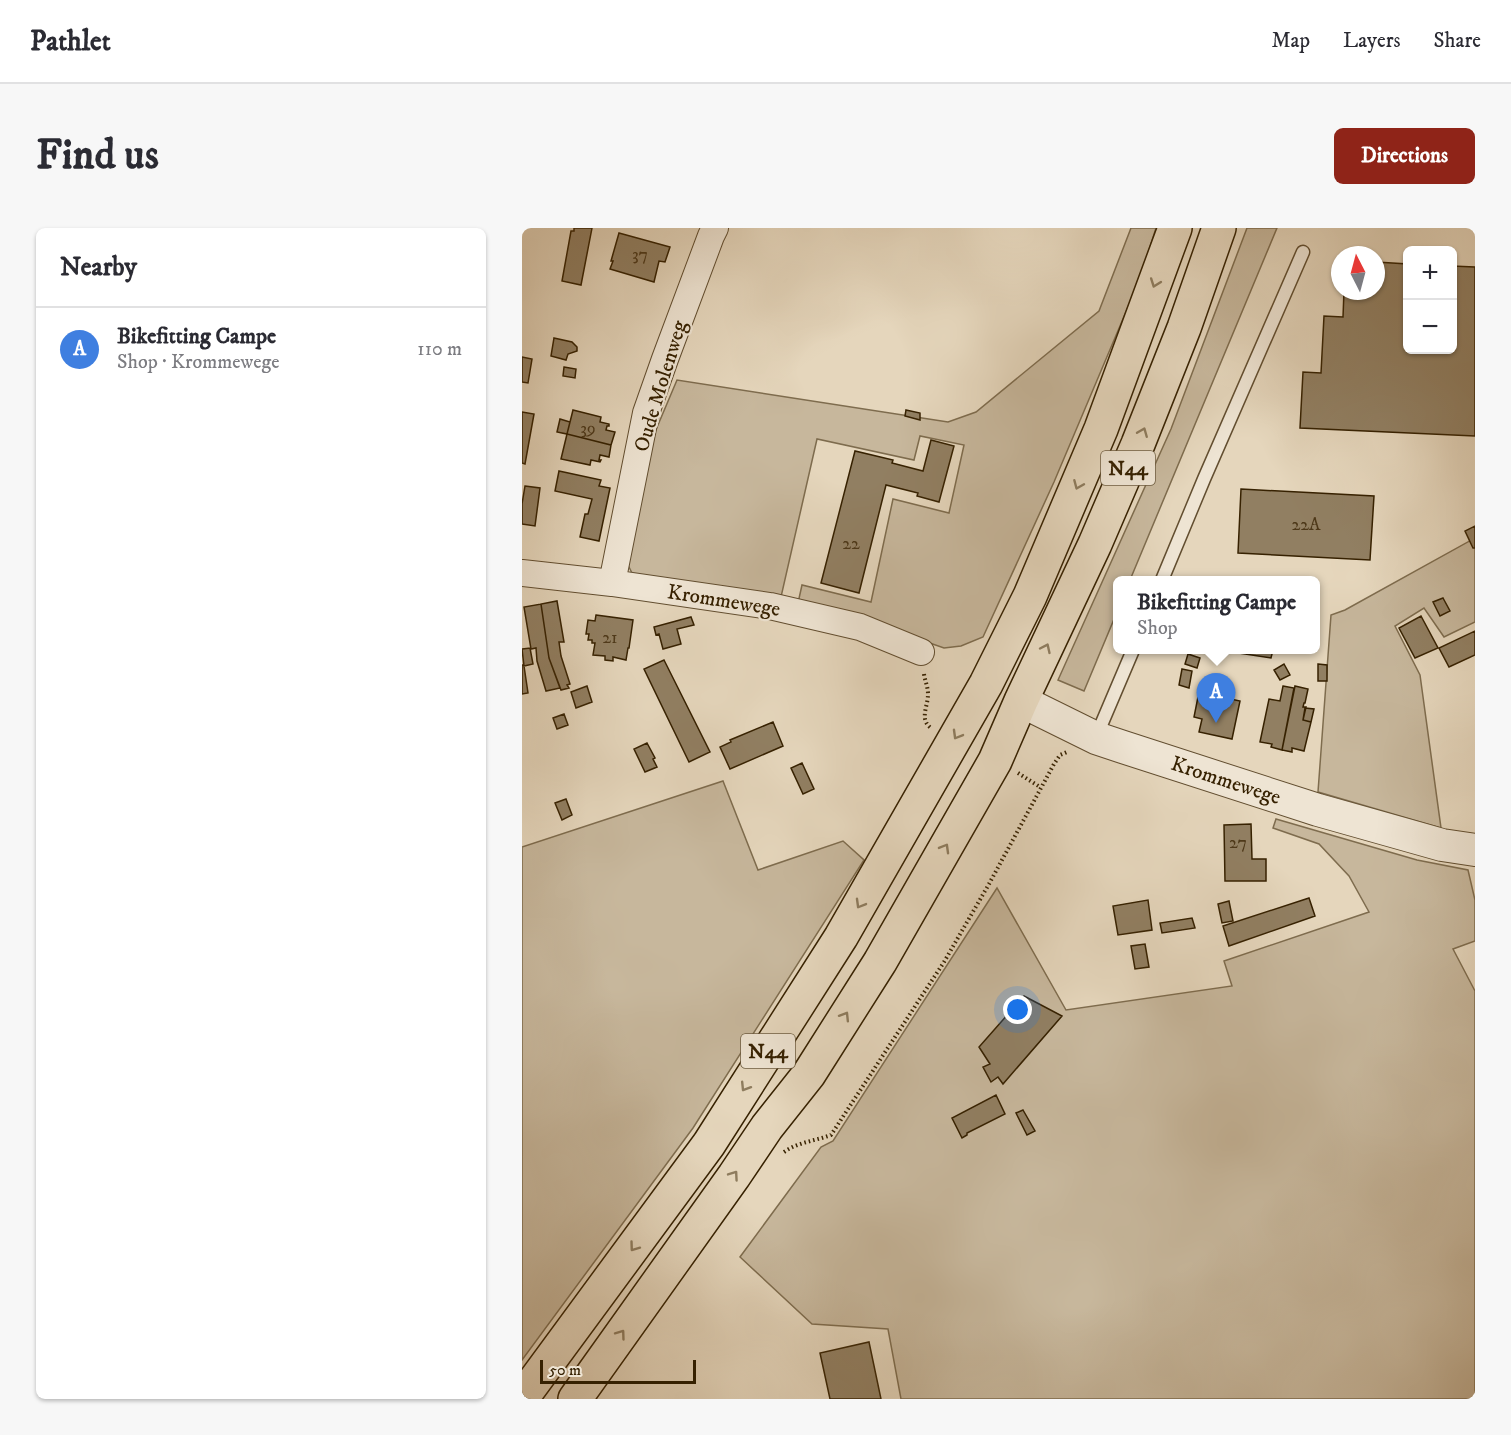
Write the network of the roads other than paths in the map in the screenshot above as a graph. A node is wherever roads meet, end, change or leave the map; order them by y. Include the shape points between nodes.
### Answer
1 (715, 228) edge
2 (1175, 228) edge
3 (1220, 228) edge
4 (1303, 252) dead end
5 (522, 573) edge
6 (1164, 576) edge
7 (612, 583) junction
8 (921, 652) road end
9 (1131, 654) edge
10 (986, 684) junction
11 (1021, 701) junction
12 (1096, 738) junction
13 (1475, 850) edge
14 (522, 1398) edge
15 (574, 1399) edge

1 - 7 street, Oude Molenweg via 646,414
2 -> 10 highway, N44 via 1101,429 1030,596
11 -> 3 highway, N44 via 1138,444
4 - 6 lane
5 - 7 street, Krommewege
7 - 8 street, Krommewege via 770,606 860,627
9 - 12 lane
10 - 11 street, Krommewege
10 -> 14 highway, N44 via 841,937 709,1144
11 - 12 street, Krommewege
15 -> 11 highway, N44 via 766,1127 809,1074 880,962 989,773
12 - 13 street, Krommewege via 1318,810 1442,845

